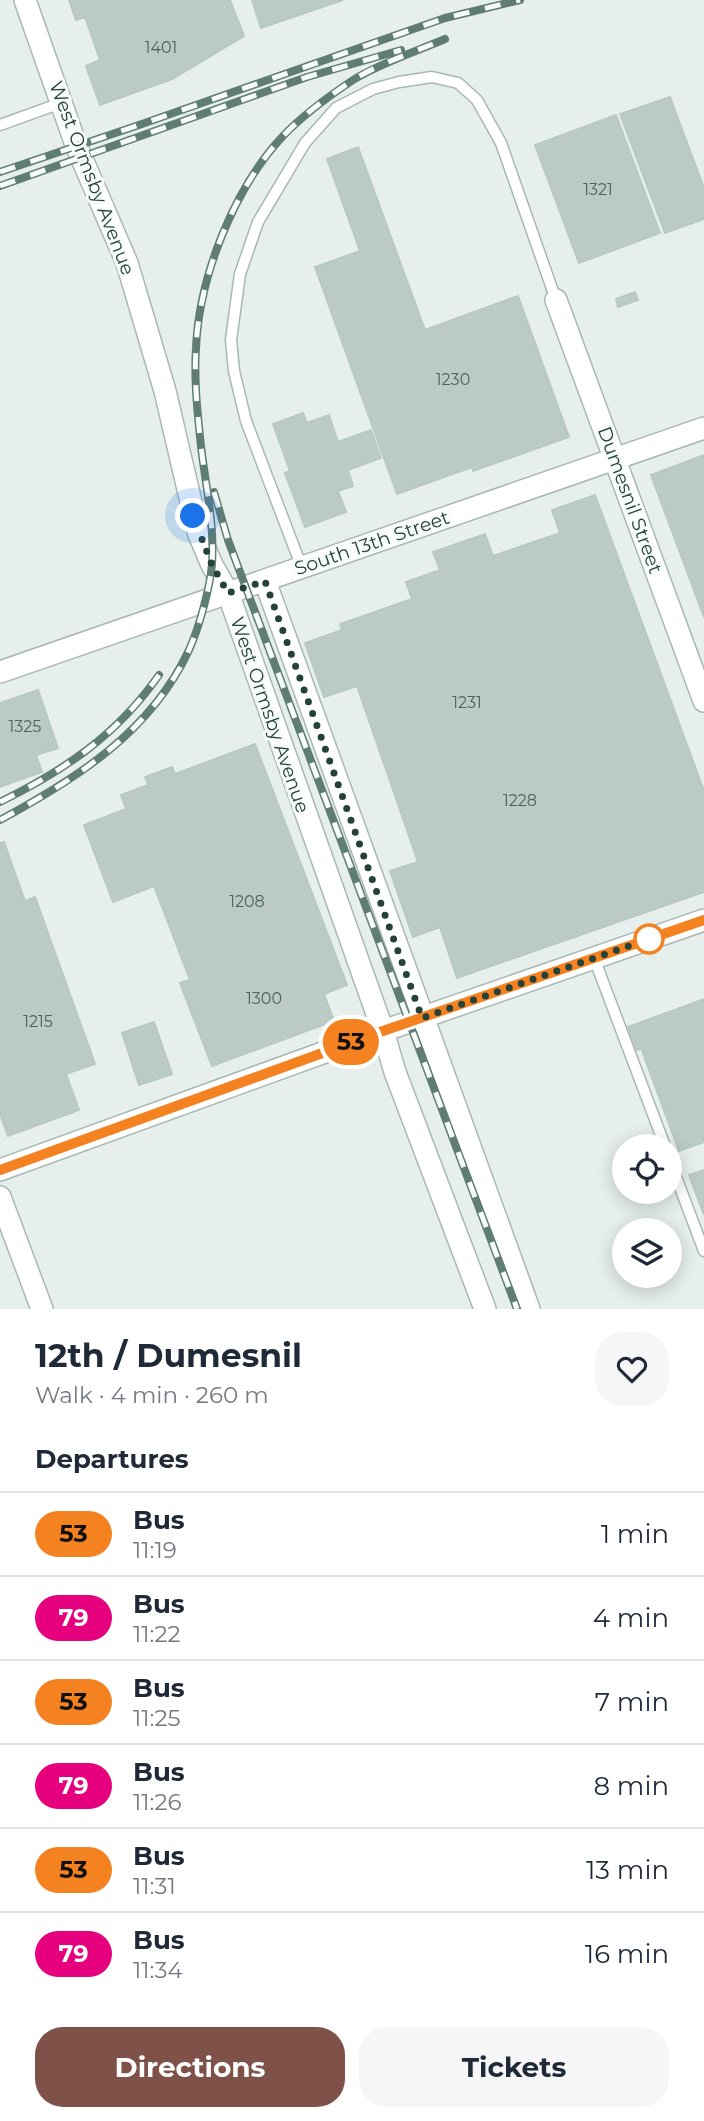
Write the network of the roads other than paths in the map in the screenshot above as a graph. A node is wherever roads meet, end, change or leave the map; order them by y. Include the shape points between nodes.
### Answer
1 (25, 0) edge
2 (61, 103) junction
3 (0, 125) edge
4 (556, 300) joint
5 (704, 428) edge
6 (614, 459) junction
7 (302, 568) junction
8 (265, 581) junction
9 (228, 593) junction
10 (0, 672) edge
11 (704, 701) edge
12 (704, 920) edge
13 (594, 958) junction
14 (422, 1018) junction
15 (383, 1031) junction
16 (660, 1134) edge
17 (0, 1170) edge
18 (682, 1193) edge
19 (0, 1198) edge
20 (704, 1251) edge
21 (42, 1309) edge
22 (485, 1309) edge
23 (529, 1309) edge

1 - 2 street, West Ormsby Avenue
2 - 3 lane
2 - 9 street, West Ormsby Avenue via 127,262 165,391 198,533
4 - 6 street, Dumesnil Street
4 - 7 lane via 500,143 477,100 458,83 432,77 399,82 336,108 305,144 258,222 240,274 231,340 246,421
5 - 6 street, South 13th Street
6 - 7 street, South 13th Street
6 - 11 street, Dumesnil Street
7 - 8 street, South 13th Street
8 - 9 street, South 13th Street
8 - 14 street, West Ormsby Avenue
9 - 10 street, South 13th Street
9 - 15 street, West Ormsby Avenue
12 - 13 street
13 - 14 street
13 - 16 lane
14 - 15 street
14 - 23 street, West Ormsby Avenue
15 - 17 street
15 - 22 street, West Ormsby Avenue
18 - 20 lane
19 - 21 street

